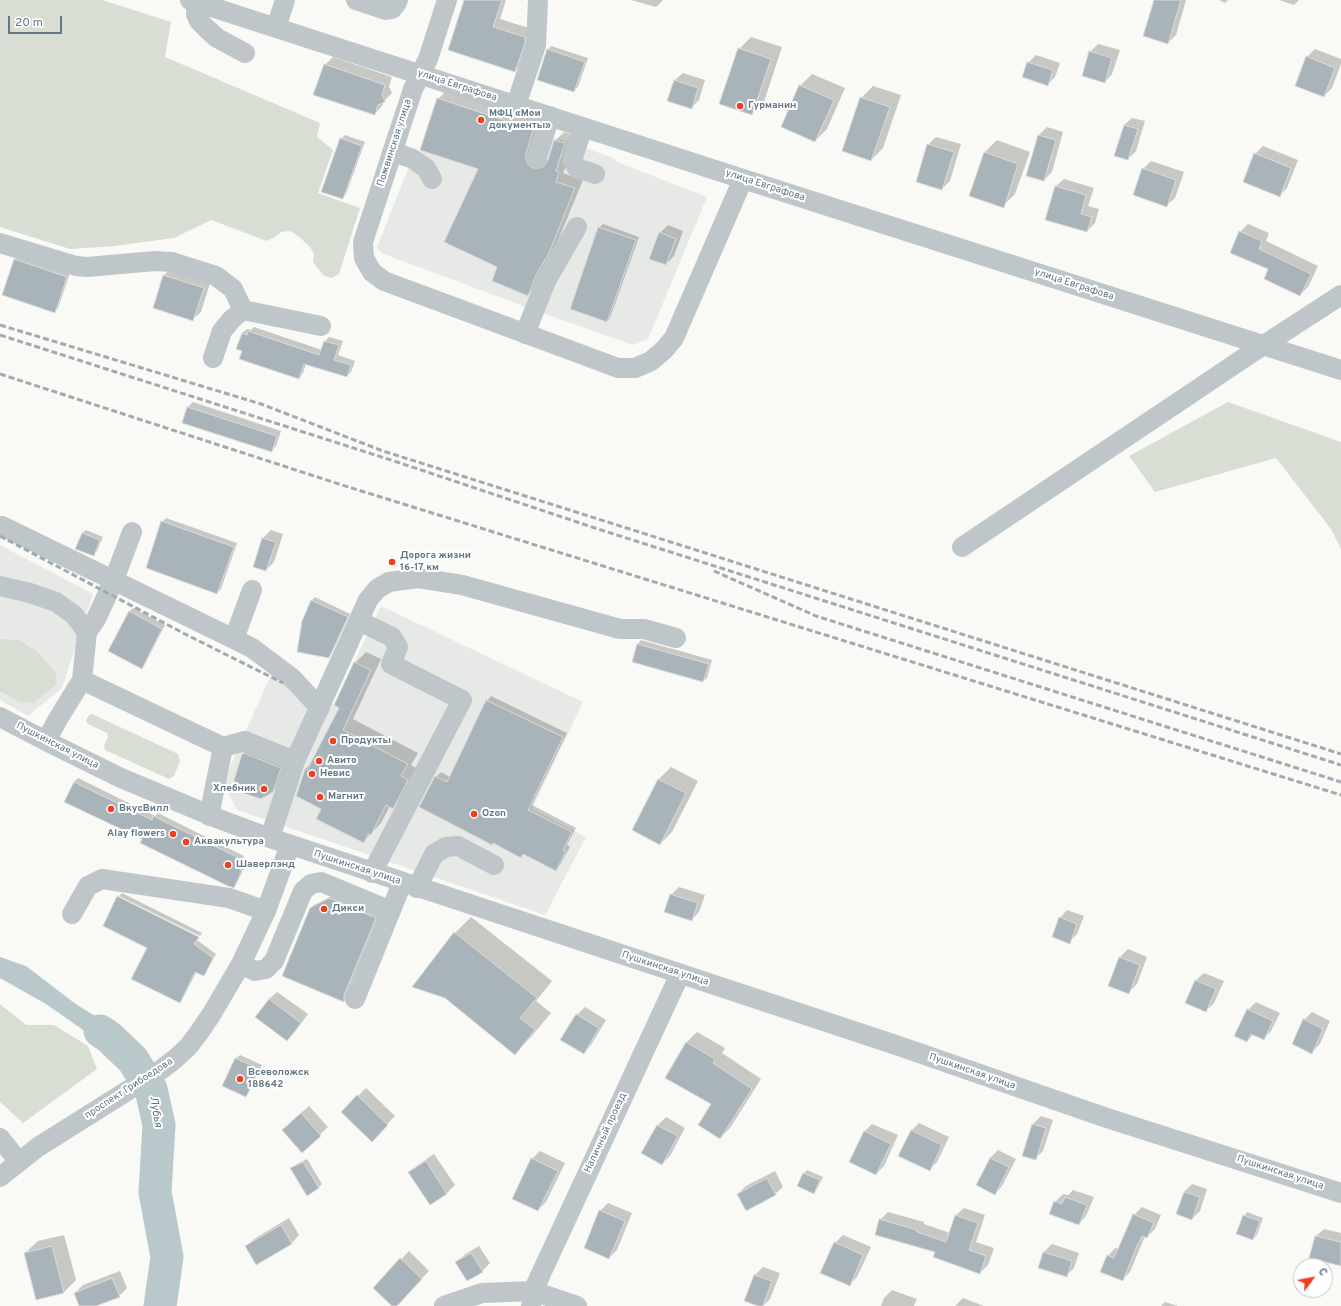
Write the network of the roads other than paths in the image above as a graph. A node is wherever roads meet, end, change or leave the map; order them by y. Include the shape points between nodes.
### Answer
1 (285, 0) edge
2 (356, 0) edge
3 (398, 0) edge
4 (447, 0) edge
5 (538, 0) edge
6 (193, 1) edge
7 (276, 28) junction
8 (245, 53) dead end
9 (420, 74) junction
10 (516, 105) junction
11 (550, 116) junction
12 (583, 127) junction
13 (392, 152) junction
14 (536, 157) dead end
15 (595, 174) dead end
16 (432, 179) dead end
17 (742, 179) junction
18 (577, 227) dead end
19 (0, 243) edge
20 (1341, 295) edge
21 (243, 310) junction
22 (321, 326) dead end
23 (525, 334) junction
24 (1264, 345) junction
25 (214, 358) dead end
26 (1341, 370) edge
27 (2, 526) dead end
28 (132, 532) dead end
29 (962, 547) dead end
30 (114, 580) junction
31 (0, 586) edge
32 (252, 590) dead end
33 (359, 622) junction
34 (87, 632) junction
35 (676, 638) dead end
36 (234, 639) junction
37 (82, 680) junction
38 (320, 708) junction
39 (0, 717) edge
40 (46, 741) junction
41 (223, 747) junction
42 (295, 761) junction
43 (209, 816) junction
44 (270, 838) junction
45 (290, 845) junction
46 (331, 859) junction
47 (494, 865) dead end
48 (372, 873) junction
49 (322, 882) junction
50 (410, 885) junction
51 (266, 911) junction
52 (391, 911) junction
53 (72, 914) dead end
54 (241, 964) junction
55 (680, 974) junction
56 (354, 999) dead end
57 (0, 1138) edge
58 (19, 1162) junction
59 (0, 1177) edge
60 (1341, 1193) edge
61 (532, 1298) edge
62 (444, 1306) edge
63 (577, 1306) edge

1 - 7 street
2 - 3 street via 386,10 392,9
4 - 9 street, Пожвинская улица via 428,59
5 - 10 street via 536,45
6 - 7 street, улица Евграфова
6 - 8 street via 199,21 206,28
7 - 9 street, улица Евграфова
9 - 10 street, улица Евграфова
9 - 13 street, Пожвинская улица
10 - 11 street, улица Евграфова
11 - 12 street, улица Евграфова
11 - 14 street
12 - 15 street via 573,157 574,163 577,168
12 - 17 street, улица Евграфова
13 - 16 street via 411,158 426,168
13 - 23 street, Пожвинская улица via 363,242 364,258 372,272 384,282
17 - 23 street via 674,338 651,361 635,368 618,368
17 - 24 street, улица Евграфова
18 - 23 street via 546,281
19 - 21 street via 81,267 172,262 216,276 233,289
20 - 24 street
21 - 22 street
21 - 25 street via 222,331
24 - 26 street, улица Евграфова
24 - 29 street
27 - 30 street
28 - 30 street
30 - 34 street
30 - 36 street
31 - 34 street via 56,602 74,616
32 - 36 street
33 - 35 street via 368,600 377,589 389,582 418,578 462,585 620,629 644,629
33 - 38 street
33 - 48 street via 392,637 398,648 391,664 462,700
34 - 37 street
36 - 38 street via 252,648 292,678
37 - 40 street
37 - 41 street
38 - 42 street
39 - 40 street, Пушкинская улица
40 - 43 street, Пушкинская улица via 120,778
41 - 42 street via 245,741
41 - 43 street
42 - 44 street
43 - 44 street, Пушкинская улица
44 - 45 street, Пушкинская улица
45 - 46 street, Пушкинская улица
45 - 51 street, проспект Грибоедова
46 - 48 street, Пушкинская улица
46 - 49 street
47 - 50 street via 458,846 446,847 434,854
48 - 50 street, Пушкинская улица
49 - 52 street
49 - 54 street via 311,884 303,891 274,961 266,969 255,971
50 - 52 street
50 - 55 street, Пушкинская улица
51 - 53 street via 229,898 102,879 88,886
51 - 54 street, проспект Грибоедова
52 - 56 street
54 - 58 street, проспект Грибоедова via 198,1034 175,1059 38,1147
55 - 60 street, Пушкинская улица via 1107,1118
55 - 61 street, Наличный проезд
57 - 58 street
58 - 59 street, проспект Грибоедова
61 - 62 street via 482,1293
61 - 63 street

